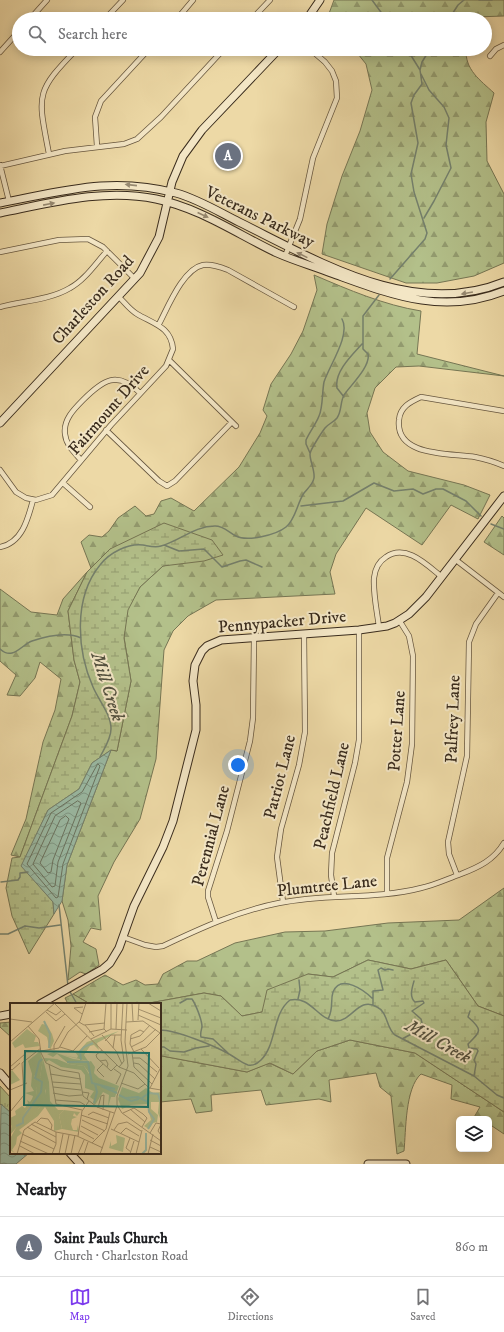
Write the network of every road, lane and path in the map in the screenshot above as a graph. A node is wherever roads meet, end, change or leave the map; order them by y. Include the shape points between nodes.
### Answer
1 (47, 0) edge
2 (123, 0) edge
3 (194, 0) edge
4 (270, 0) edge
5 (320, 0) edge
6 (36, 12) edge
7 (112, 12) edge
8 (183, 12) edge
9 (259, 12) edge
10 (312, 12) edge
11 (12, 39) edge
12 (504, 45) edge
13 (0, 52) edge
14 (492, 54) edge
15 (70, 56) edge
16 (143, 56) edge
17 (217, 56) edge
18 (272, 56) edge
19 (318, 56) edge
20 (97, 146) junction
21 (49, 154) junction
22 (0, 166) edge
23 (169, 192) junction
24 (9, 201) junction
25 (167, 202) junction
26 (0, 203) edge
27 (0, 213) edge
28 (288, 248) junction
29 (107, 251) junction
30 (0, 252) edge
31 (285, 256) junction
32 (136, 279) junction
33 (504, 282) edge
34 (504, 292) edge
35 (491, 296) junction
36 (504, 296) edge
37 (119, 297) junction
38 (0, 307) edge
39 (294, 307) dead end
40 (159, 324) junction
41 (170, 360) junction
42 (140, 393) junction
43 (504, 411) edge
44 (0, 423) edge
45 (106, 430) junction
46 (81, 460) junction
47 (504, 466) edge
48 (0, 470) edge
49 (63, 483) junction
50 (504, 496) edge
51 (33, 500) junction
52 (90, 507) dead end
53 (0, 547) edge
54 (456, 560) junction
55 (442, 577) junction
56 (498, 593) junction
57 (504, 597) edge
58 (399, 620) junction
59 (379, 627) junction
60 (359, 630) junction
61 (304, 634) junction
62 (254, 638) junction
63 (504, 843) edge
64 (457, 875) junction
65 (387, 893) junction
66 (334, 896) junction
67 (283, 902) junction
68 (216, 922) junction
69 (123, 937) junction
70 (42, 1003) edge
71 (10, 1014) edge
72 (0, 1016) edge
73 (0, 1073) edge
74 (10, 1085) edge
75 (71, 1154) edge
76 (80, 1164) edge
77 (368, 1164) edge
78 (406, 1164) edge

1 - 6 street
2 - 7 street
3 - 8 street
4 - 9 street
5 - 10 street
11 - 13 street
12 - 14 street
15 - 21 street via 43,90 41,110
16 - 20 street via 102,101 95,117
17 - 20 street via 143,134 124,144
18 - 23 street, Charleston Road via 192,142 179,164
19 - 28 street via 332,71 336,81 337,98 312,158 302,211
20 - 21 street
21 - 22 street
22 - 24 street
23 -> 24 street, Veterans Parkway via 127,184 97,186
23 - 25 street, Charleston Road
23 - 28 street, Veterans Parkway via 217,211
24 - 26 street, Veterans Parkway
27 -> 25 street, Veterans Parkway via 112,194
25 -> 31 street, Veterans Parkway via 202,214
25 - 32 street, Charleston Road via 156,246
28 - 31 street
33 -> 28 street, Veterans Parkway via 455,295 407,292 329,267
29 - 30 street via 94,241 81,238
29 - 32 street
29 - 38 street via 71,288 58,294
31 - 35 street, Veterans Parkway via 377,290 409,298 459,302
32 - 37 street, Charleston Road
34 - 35 street, Veterans Parkway
35 - 36 street
37 - 40 street, Fairmount Drive via 137,314
37 - 44 street, Charleston Road
39 - 40 street via 233,273 216,266 204,265 188,275
40 - 41 street, Fairmount Drive via 168,333 172,343
41 - 42 street, Fairmount Drive
41 - 45 street via 234,424 175,482 167,486
42 - 45 street, Fairmount Drive
42 - 46 street via 126,382 110,380 98,385 80,404 68,418 65,435 69,446
43 - 47 street via 421,397 409,402 400,413 399,424 400,433 408,444 420,450 476,457
45 - 46 street, Fairmount Drive
46 - 49 street, Fairmount Drive
48 - 51 street via 16,492
49 - 51 street, Fairmount Drive via 47,498
49 - 52 street
50 - 54 street, Pennypacker Drive
51 - 53 street via 20,535 12,543
54 - 55 street, Pennypacker Drive
54 - 56 street
55 - 58 street, Pennypacker Drive via 418,606
55 - 59 street via 407,553 395,553 385,557 377,566 374,578
56 - 57 street
56 - 64 street, Palfrey Lane via 476,624 469,642 467,756 448,842 449,854
58 - 59 street, Pennypacker Drive
58 - 65 street, Potter Lane via 410,636 413,656 412,744 407,782 387,858
59 - 60 street, Pennypacker Drive
60 - 61 street, Pennypacker Drive
60 - 66 street, Peachfield Lane via 359,740 332,853 330,875
61 - 62 street, Pennypacker Drive
61 - 67 street, Patriot Lane via 305,732 301,758 277,852
62 - 68 street, Perennial Lane via 253,718 250,742 227,831 208,891
62 - 69 street, Pennypacker Drive via 214,642 207,646 198,658 193,673 196,730 173,821 134,906
63 - 64 street, Plumtree Lane via 490,860
64 - 65 street, Plumtree Lane via 421,888
65 - 66 street, Plumtree Lane
66 - 67 street, Plumtree Lane
67 - 68 street, Plumtree Lane via 237,913
68 - 69 street, Plumtree Lane via 163,946 156,947
69 - 70 street, Pennypacker Drive via 110,963 72,988
71 - 72 street
73 - 74 street
75 - 76 street
77 - 78 street

